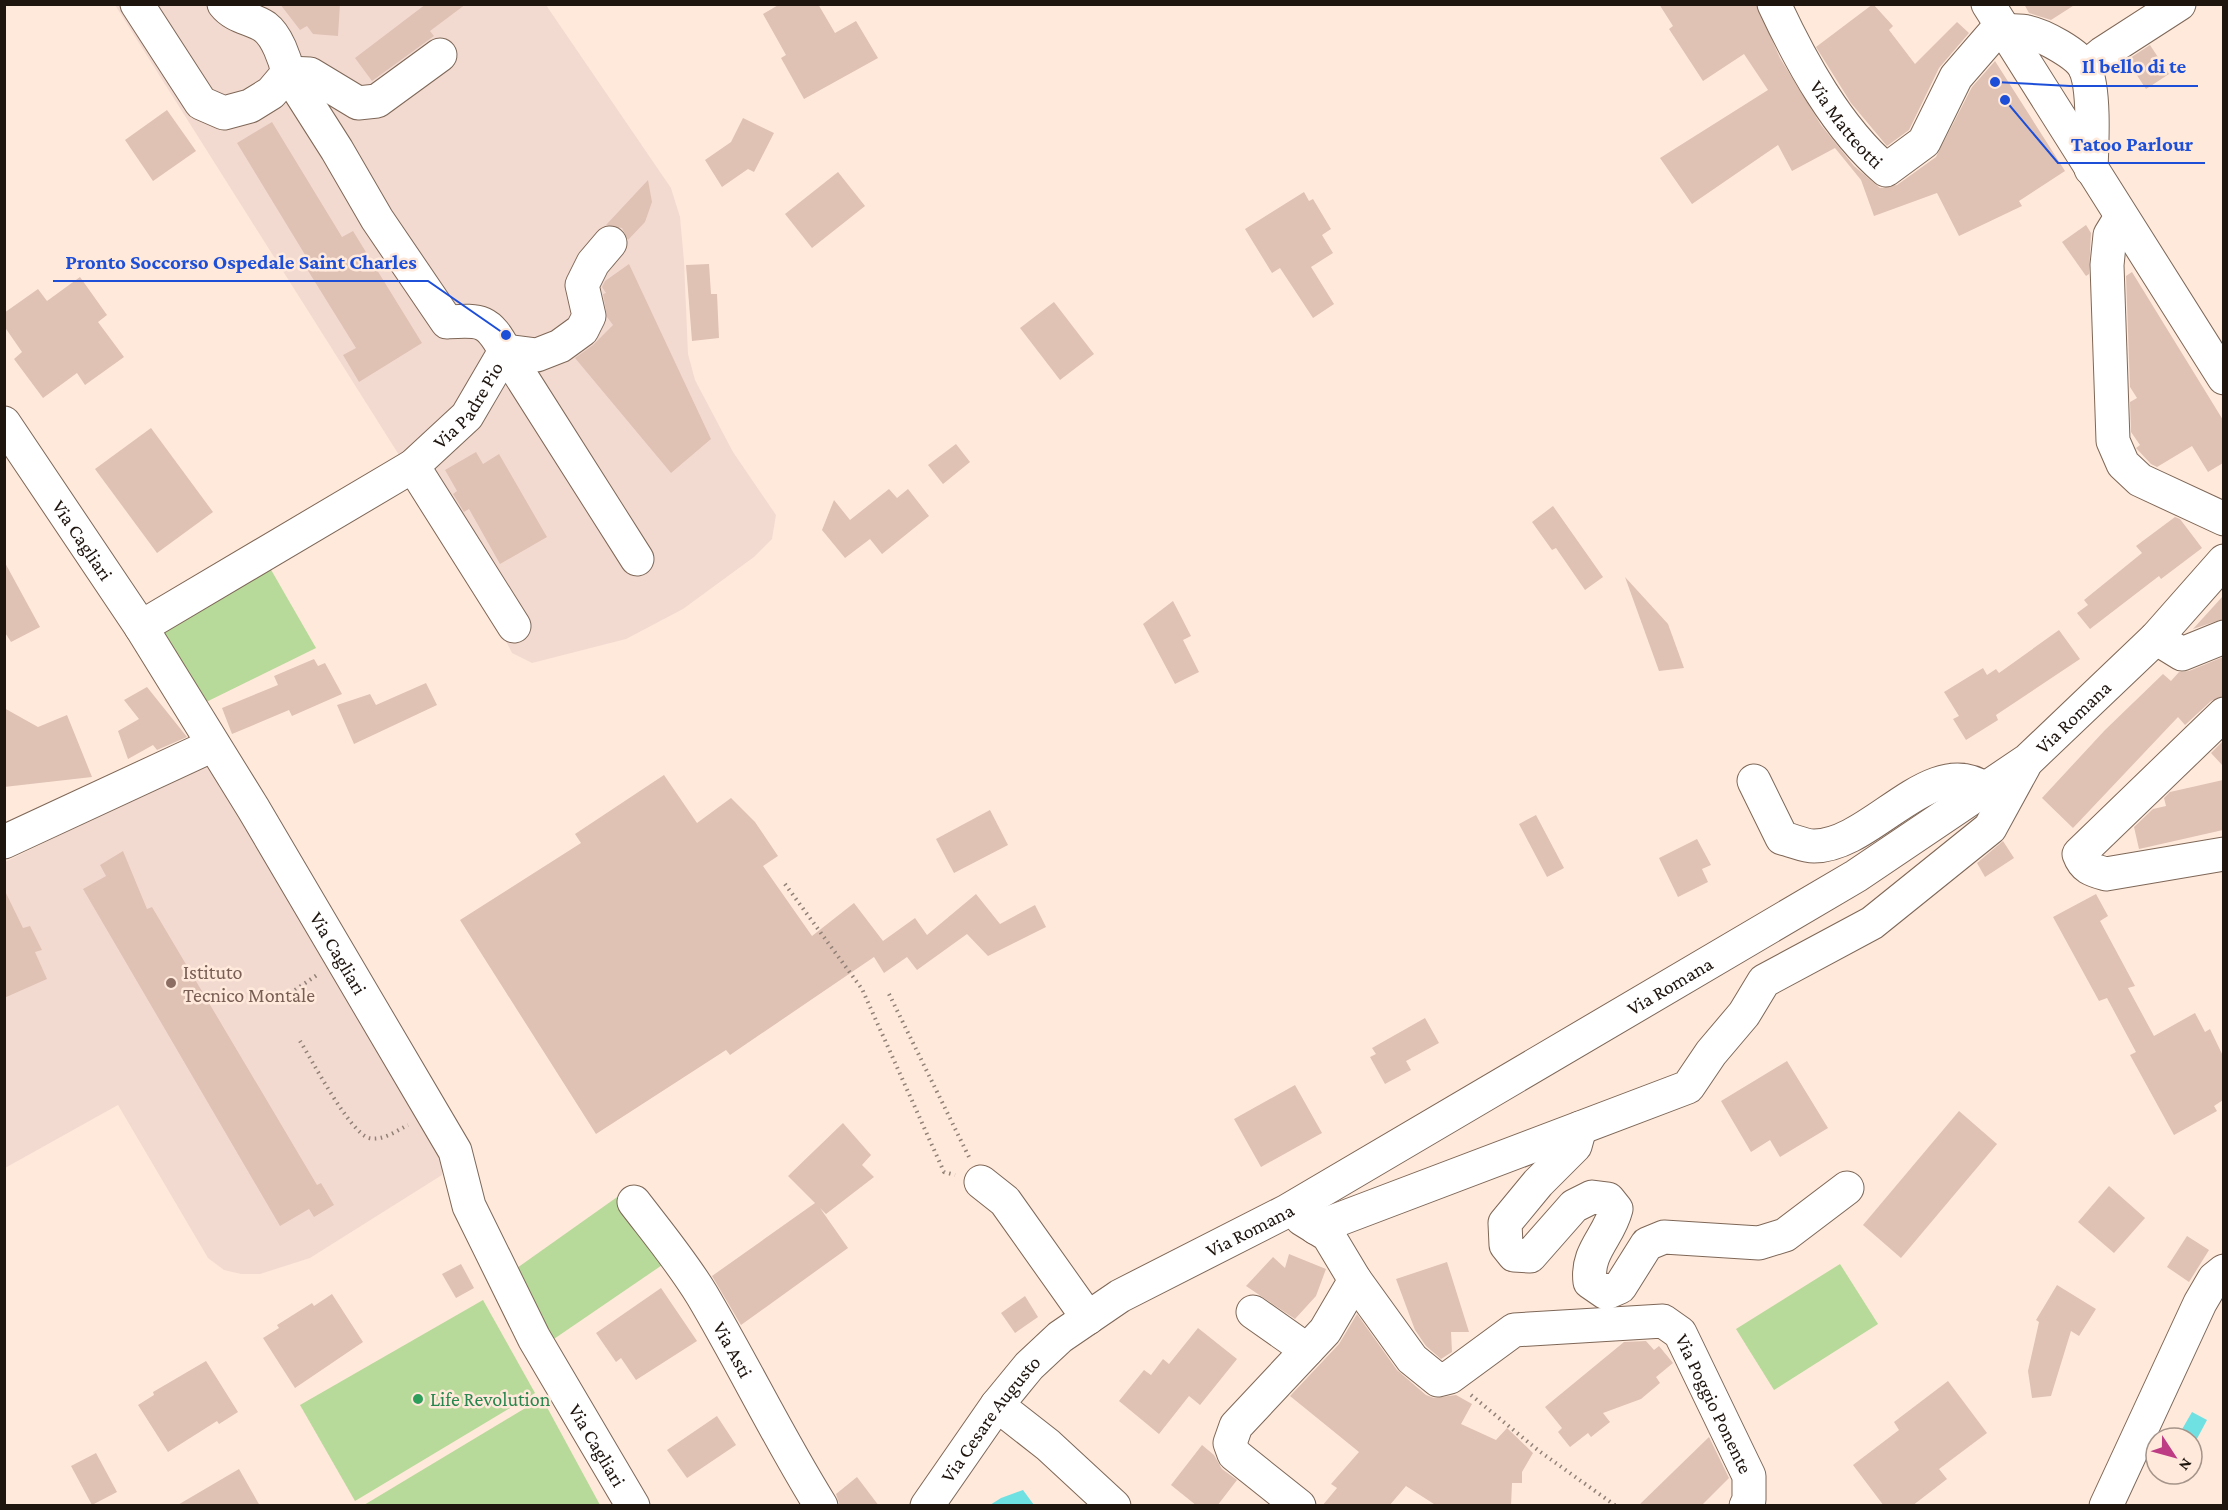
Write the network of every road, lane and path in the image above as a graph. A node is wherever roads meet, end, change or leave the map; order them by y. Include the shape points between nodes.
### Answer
1 (137, 4) edge
2 (224, 4) edge
3 (1774, 4) edge
4 (2179, 4) edge
5 (261, 16) edge
6 (1998, 20) edge
7 (440, 55) dead end
8 (2085, 68) junction
9 (288, 73) junction
10 (2091, 170) junction
11 (2121, 217) junction
12 (610, 243) dead end
13 (505, 351) junction
14 (2223, 378) edge
15 (4, 423) edge
16 (413, 466) junction
17 (2223, 519) edge
18 (637, 559) dead end
19 (2223, 561) edge
20 (514, 626) dead end
21 (141, 627) junction
22 (2223, 637) edge
23 (2156, 638) junction
24 (2223, 714) edge
25 (213, 745) junction
26 (2028, 760) junction
27 (1754, 781) dead end
28 (1985, 789) junction
29 (4, 842) edge
30 (2223, 854) edge
31 (785, 884) dead end
32 (321, 973) dead end
33 (295, 990) dead end
34 (889, 994) dead end
35 (300, 1041) dead end
36 (420, 1118) junction
37 (1580, 1128) junction
38 (981, 1182) junction
39 (1847, 1188) dead end
40 (634, 1202) dead end
41 (1287, 1210) junction
42 (1316, 1228) junction
43 (2223, 1271) edge
44 (1355, 1280) junction
45 (1253, 1312) dead end
46 (1088, 1318) junction
47 (1060, 1337) joint
48 (1307, 1350) junction
49 (1461, 1369) junction
50 (997, 1405) junction
51 (633, 1506) edge
52 (821, 1506) edge
53 (927, 1506) edge
54 (1114, 1506) edge
55 (1299, 1506) edge
56 (1616, 1506) edge
57 (1746, 1506) edge
58 (2106, 1506) edge

1 - 9 street via 201,103 224,112 250,106 270,93
2 - 5 street via 230,11
3 - 6 street, Via Matteotti via 1799,58 1866,152 1886,170 1924,142 1956,77
4 - 8 street
5 - 9 street via 284,56
6 - 8 street via 2048,39
6 - 10 street
7 - 9 street via 377,101 358,103 310,74
8 - 10 street via 2090,98
9 - 13 street, Via Padre Pio via 377,219 447,322 476,320 490,329
10 - 11 street
11 - 14 street
11 - 17 street via 2110,235 2107,265 2112,441 2123,464 2140,480
12 - 13 street via 593,263 582,285 589,316 582,330 560,346 537,355
13 - 16 street, Via Padre Pio via 467,416
13 - 18 street
15 - 21 street, Via Cagliari
16 - 20 street
16 - 21 street, Via Padre Pio
19 - 23 street, Via Romana
21 - 25 street, Via Cagliari
22 - 23 street via 2182,654
23 - 26 street, Via Romana
24 - 30 street via 2079,854 2082,864 2106,874
25 - 29 street
25 - 36 street, Via Cagliari
26 - 28 street, Via Romana
26 - 37 street via 1990,828 1872,923 1764,981 1688,1087
27 - 28 street via 1782,838 1814,846 1849,838 1938,781 1972,779
28 - 41 street, Via Romana via 1856,876
31 - 38 path via 862,989 944,1172
32 - 33 path
34 - 38 path
35 - 36 path via 353,1126 367,1138 381,1138
36 - 51 street, Via Cagliari via 455,1151 469,1206 534,1338
37 - 39 street via 1575,1146 1505,1223 1506,1245 1514,1255 1530,1256 1574,1206 1592,1197 1608,1199 1616,1209 1613,1221 1588,1265 1590,1282 1606,1293 1620,1287 1647,1244 1664,1237 1759,1243 1785,1235
37 - 42 street
38 - 46 street via 1005,1201
40 - 52 street, Via Asti via 700,1292
41 - 42 street
41 - 46 street, Via Romana via 1120,1296
42 - 44 street via 1328,1235
43 - 58 street via 2200,1304
44 - 48 street via 1325,1331
44 - 49 street via 1412,1359 1438,1380
45 - 48 street
46 - 47 street, Via Romana
47 - 50 street, Via Cesare Augusto via 1029,1366
48 - 55 street via 1232,1430 1230,1443 1234,1454
49 - 56 path via 1539,1451
49 - 57 street, Via Poggio Ponente via 1514,1330 1663,1321 1680,1333 1749,1476
50 - 53 street, Via Cesare Augusto
50 - 54 street via 1048,1445

